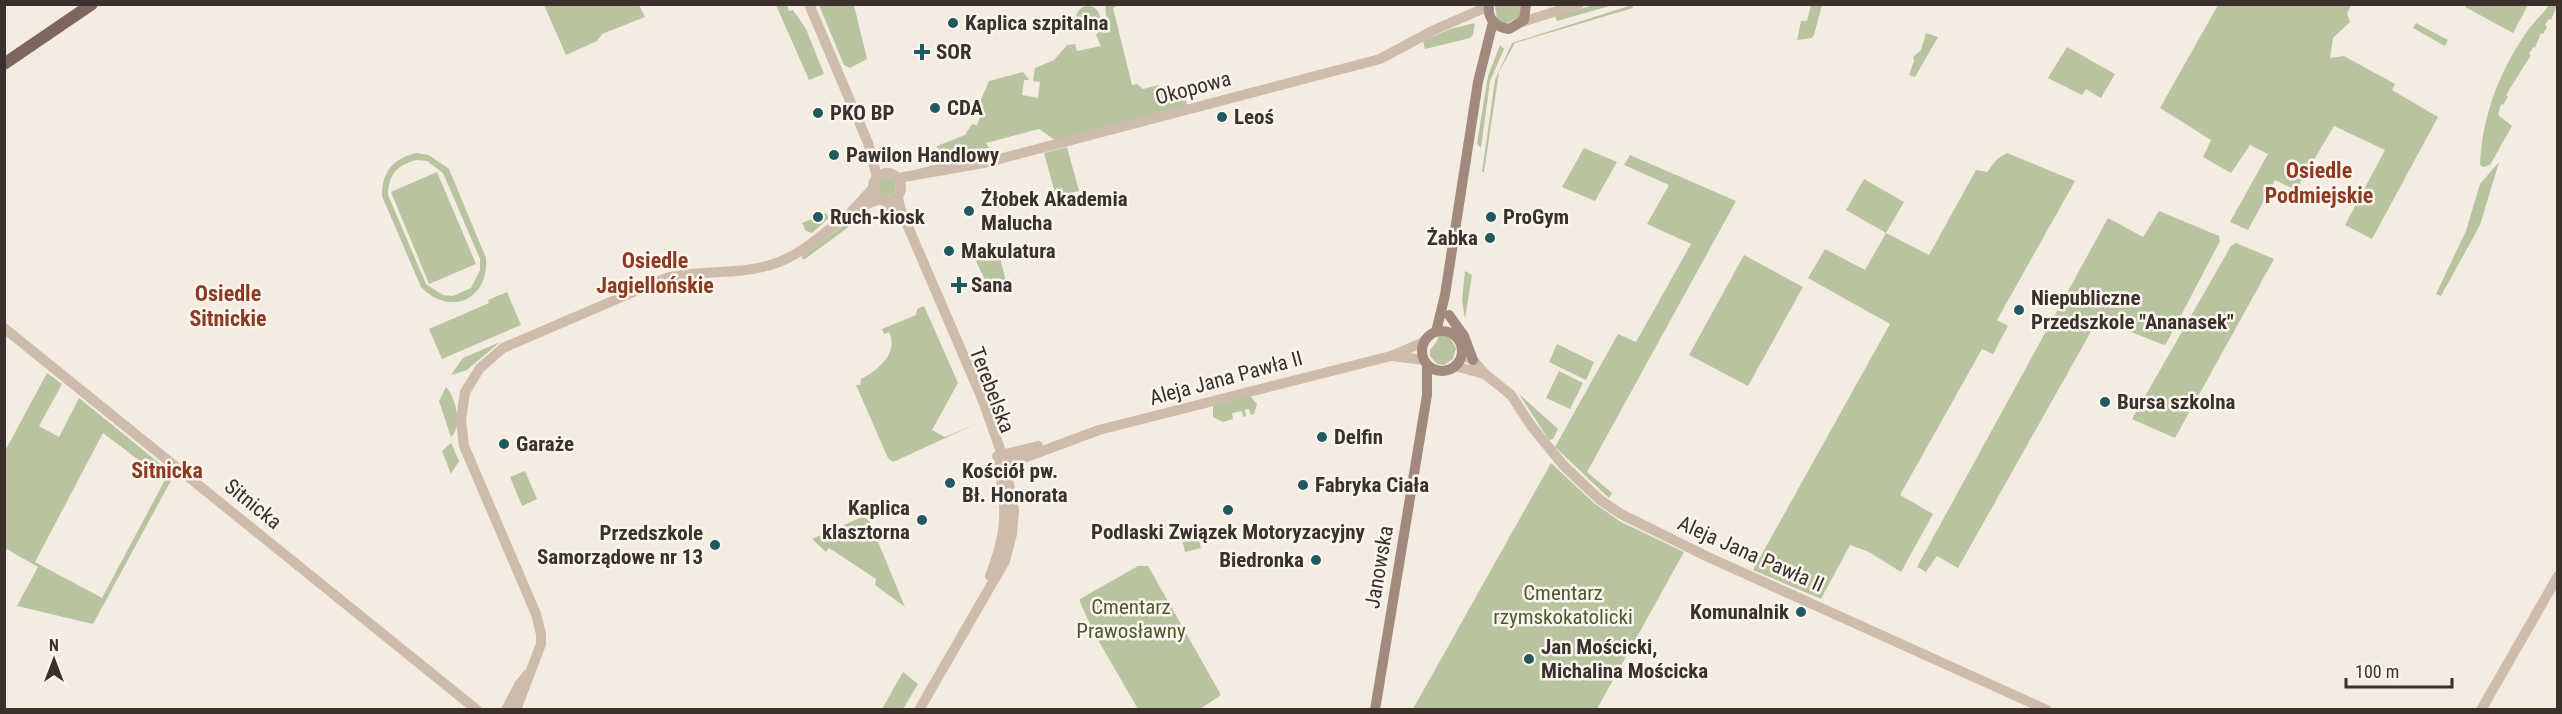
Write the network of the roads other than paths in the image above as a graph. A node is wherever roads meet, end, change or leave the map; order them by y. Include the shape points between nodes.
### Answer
1 (92, 4) edge
2 (809, 4) edge
3 (1526, 4) edge
4 (1579, 4) edge
5 (1489, 5) edge
6 (1492, 20) junction
7 (1453, 22) junction
8 (1522, 22) junction
9 (1506, 29) junction
10 (1485, 57) junction
11 (4, 64) edge
12 (868, 143) junction
13 (875, 183) junction
14 (897, 184) junction
15 (883, 200) junction
16 (848, 216) junction
17 (1445, 295) junction
18 (1449, 315) junction
19 (4, 328) edge
20 (1436, 332) junction
21 (1448, 332) junction
22 (1424, 342) junction
23 (1461, 355) junction
24 (1391, 356) junction
25 (1473, 360) junction
26 (1425, 362) junction
27 (1455, 366) junction
28 (1440, 371) junction
29 (1485, 374) junction
30 (1427, 394) junction
31 (1070, 440) junction
32 (1001, 459) junction
33 (1021, 459) junction
34 (1012, 493) junction
35 (2558, 576) edge
36 (974, 615) junction
37 (529, 674) junction
38 (477, 710) edge
39 (506, 710) edge
40 (516, 710) edge
41 (919, 710) edge
42 (1375, 710) edge
43 (2047, 710) edge
44 (2481, 710) edge

1 - 11 main road
2 - 12 street, Terebelska
3 - 8 main road
4 - 8 street
5 - 6 main road
5 - 7 street, Okopowa
6 - 7 street, Okopowa
6 - 9 main road
6 - 10 main road
7 - 14 street, Okopowa via 1380,59
8 - 9 main road
9 - 10 main road
10 - 17 main road
12 - 13 street, Terebelska
12 - 14 street, Terebelska
13 - 14 street
13 - 15 street, Terebelska
13 - 16 street
14 - 15 street
14 - 32 street, Terebelska via 900,208
15 - 16 street
15 - 32 street, Terebelska via 894,211
16 - 37 street via 787,258 755,269 693,272 666,278 503,348 474,374 464,397 462,438 536,614 541,644
17 - 18 main road
17 - 20 main road
18 - 21 main road
18 - 25 main road via 1464,336
19 - 38 street, Sitnicka
20 - 21 main road
20 - 22 main road
21 - 23 main road via 1459,341
22 - 24 street, Aleja Jana Pawła II
22 - 26 main road
23 - 25 street, Aleja Jana Pawła II
23 - 27 main road
24 - 26 street, Aleja Jana Pawła II
24 - 31 street, Aleja Jana Pawła II
25 - 29 street, Aleja Jana Pawła II
26 - 28 main road
26 - 30 main road, Janowska
27 - 28 main road
27 - 29 street, Aleja Jana Pawła II
28 - 30 main road, Janowska
29 - 43 street, Aleja Jana Pawła II via 1511,395 1564,466 1621,514
30 - 42 main road, Janowska
31 - 32 street, Aleja Jana Pawła II
31 - 33 street, Aleja Jana Pawła II
32 - 33 street, Aleja Jana Pawła II
32 - 34 street, Terebelska
32 - 36 street, Terebelska via 1006,508 1004,535
33 - 34 street, Terebelska via 1013,473
34 - 36 street, Terebelska via 1013,525 1007,555
35 - 44 street
36 - 41 street
37 - 39 street
37 - 40 street

